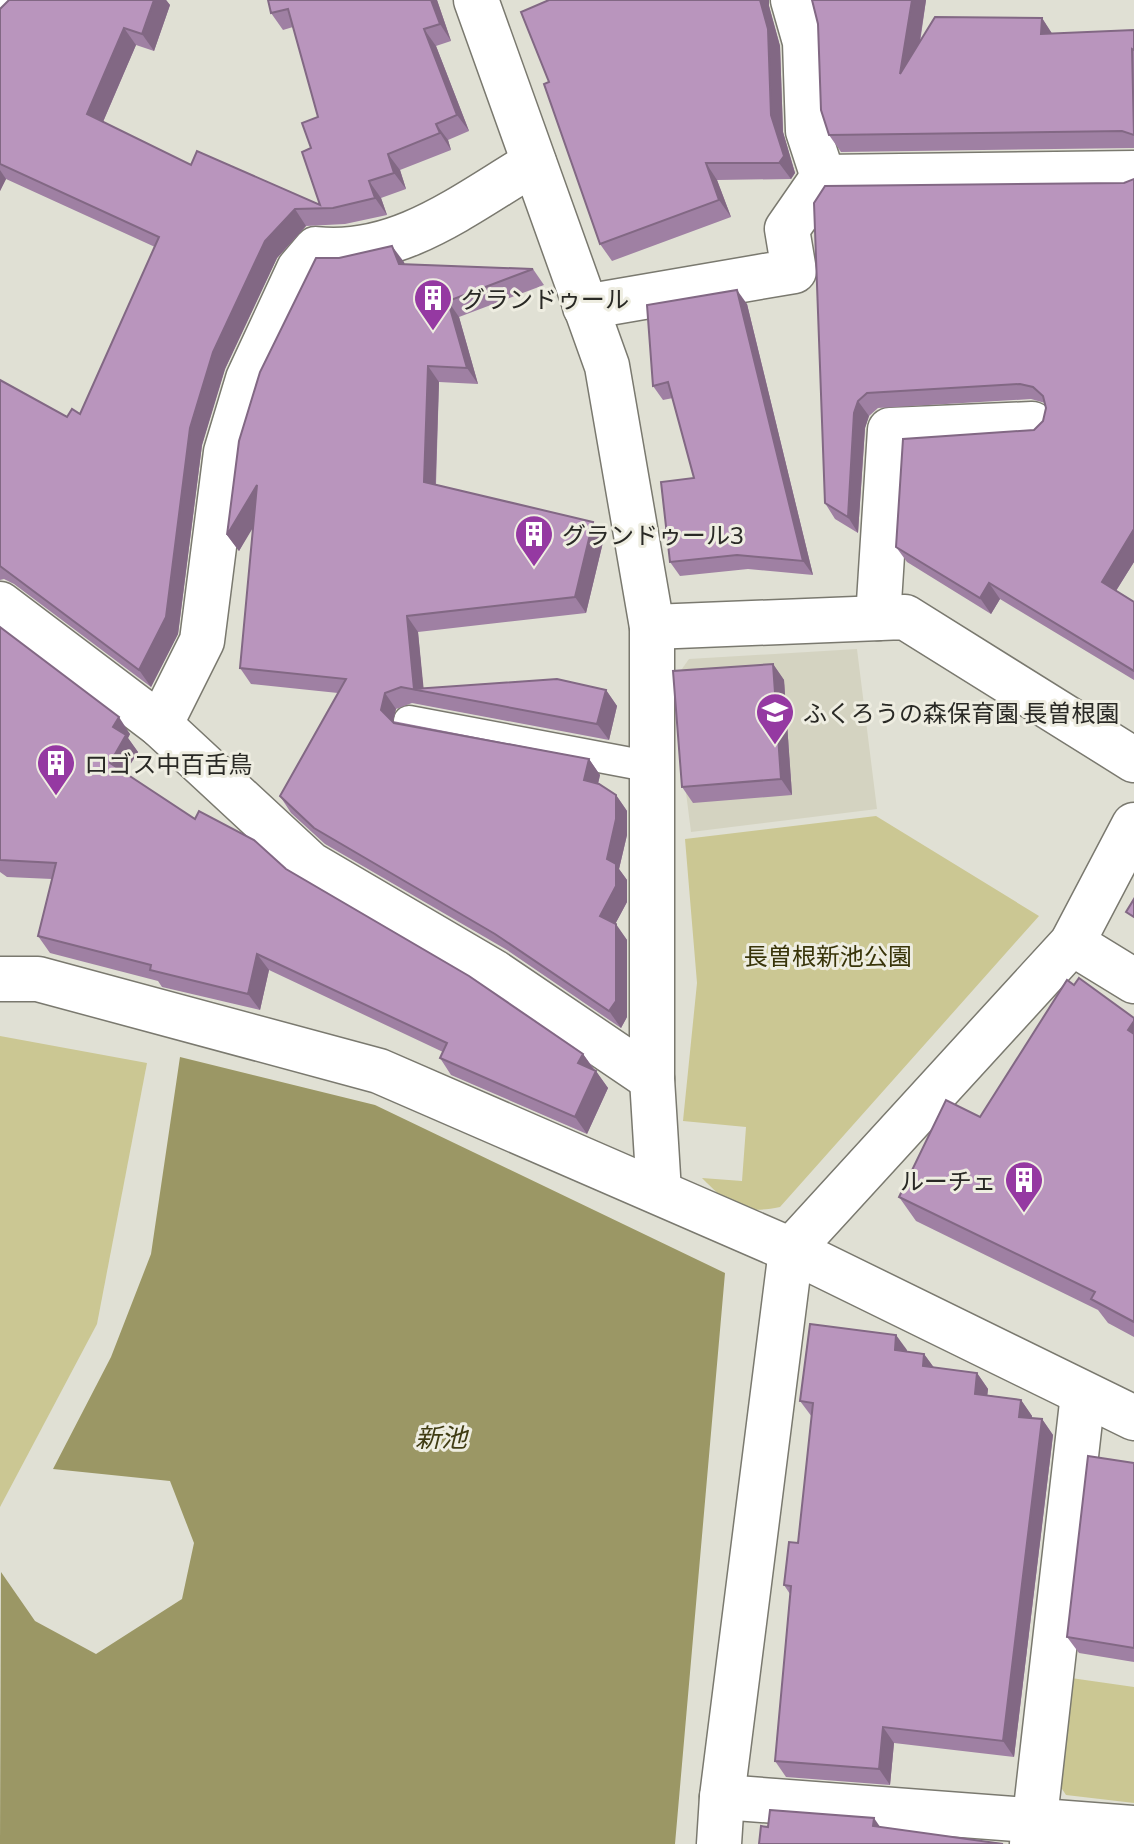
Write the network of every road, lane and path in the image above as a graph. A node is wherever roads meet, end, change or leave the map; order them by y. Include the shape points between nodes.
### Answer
1 (476, 0) edge
2 (793, 0) edge
3 (534, 163) junction
4 (1134, 173) edge
5 (823, 177) junction
6 (585, 307) junction
7 (1032, 424) dead end
8 (0, 604) edge
9 (878, 618) junction
10 (652, 627) junction
11 (409, 721) dead end
12 (160, 725) junction
13 (1134, 760) edge
14 (652, 767) junction
15 (1134, 825) edge
16 (1072, 943) junction
17 (0, 979) edge
18 (1134, 981) edge
19 (652, 1079) junction
20 (659, 1192) junction
21 (791, 1250) junction
22 (1083, 1394) junction
23 (1134, 1418) edge
24 (722, 1797) junction
25 (1134, 1828) edge
26 (1034, 1831) edge
27 (719, 1844) edge

1 - 3 street
2 - 5 street via 805,42 808,131
3 - 6 street
3 - 12 street via 401,240 345,252 316,249 299,269 248,379 226,452 202,641
4 - 5 street
5 - 6 street via 787,229 794,271
6 - 10 street via 607,366
7 - 9 street via 890,430
8 - 12 street
9 - 10 street
9 - 13 street via 905,617
10 - 14 street
11 - 14 lane
12 - 19 street via 310,864 494,972
14 - 19 street
15 - 16 street
16 - 18 street
16 - 21 street
17 - 20 street via 38,979 379,1071
19 - 20 street
20 - 21 street
21 - 22 street
21 - 24 street
22 - 23 street
22 - 26 street
24 - 26 street
24 - 27 street
25 - 26 street

